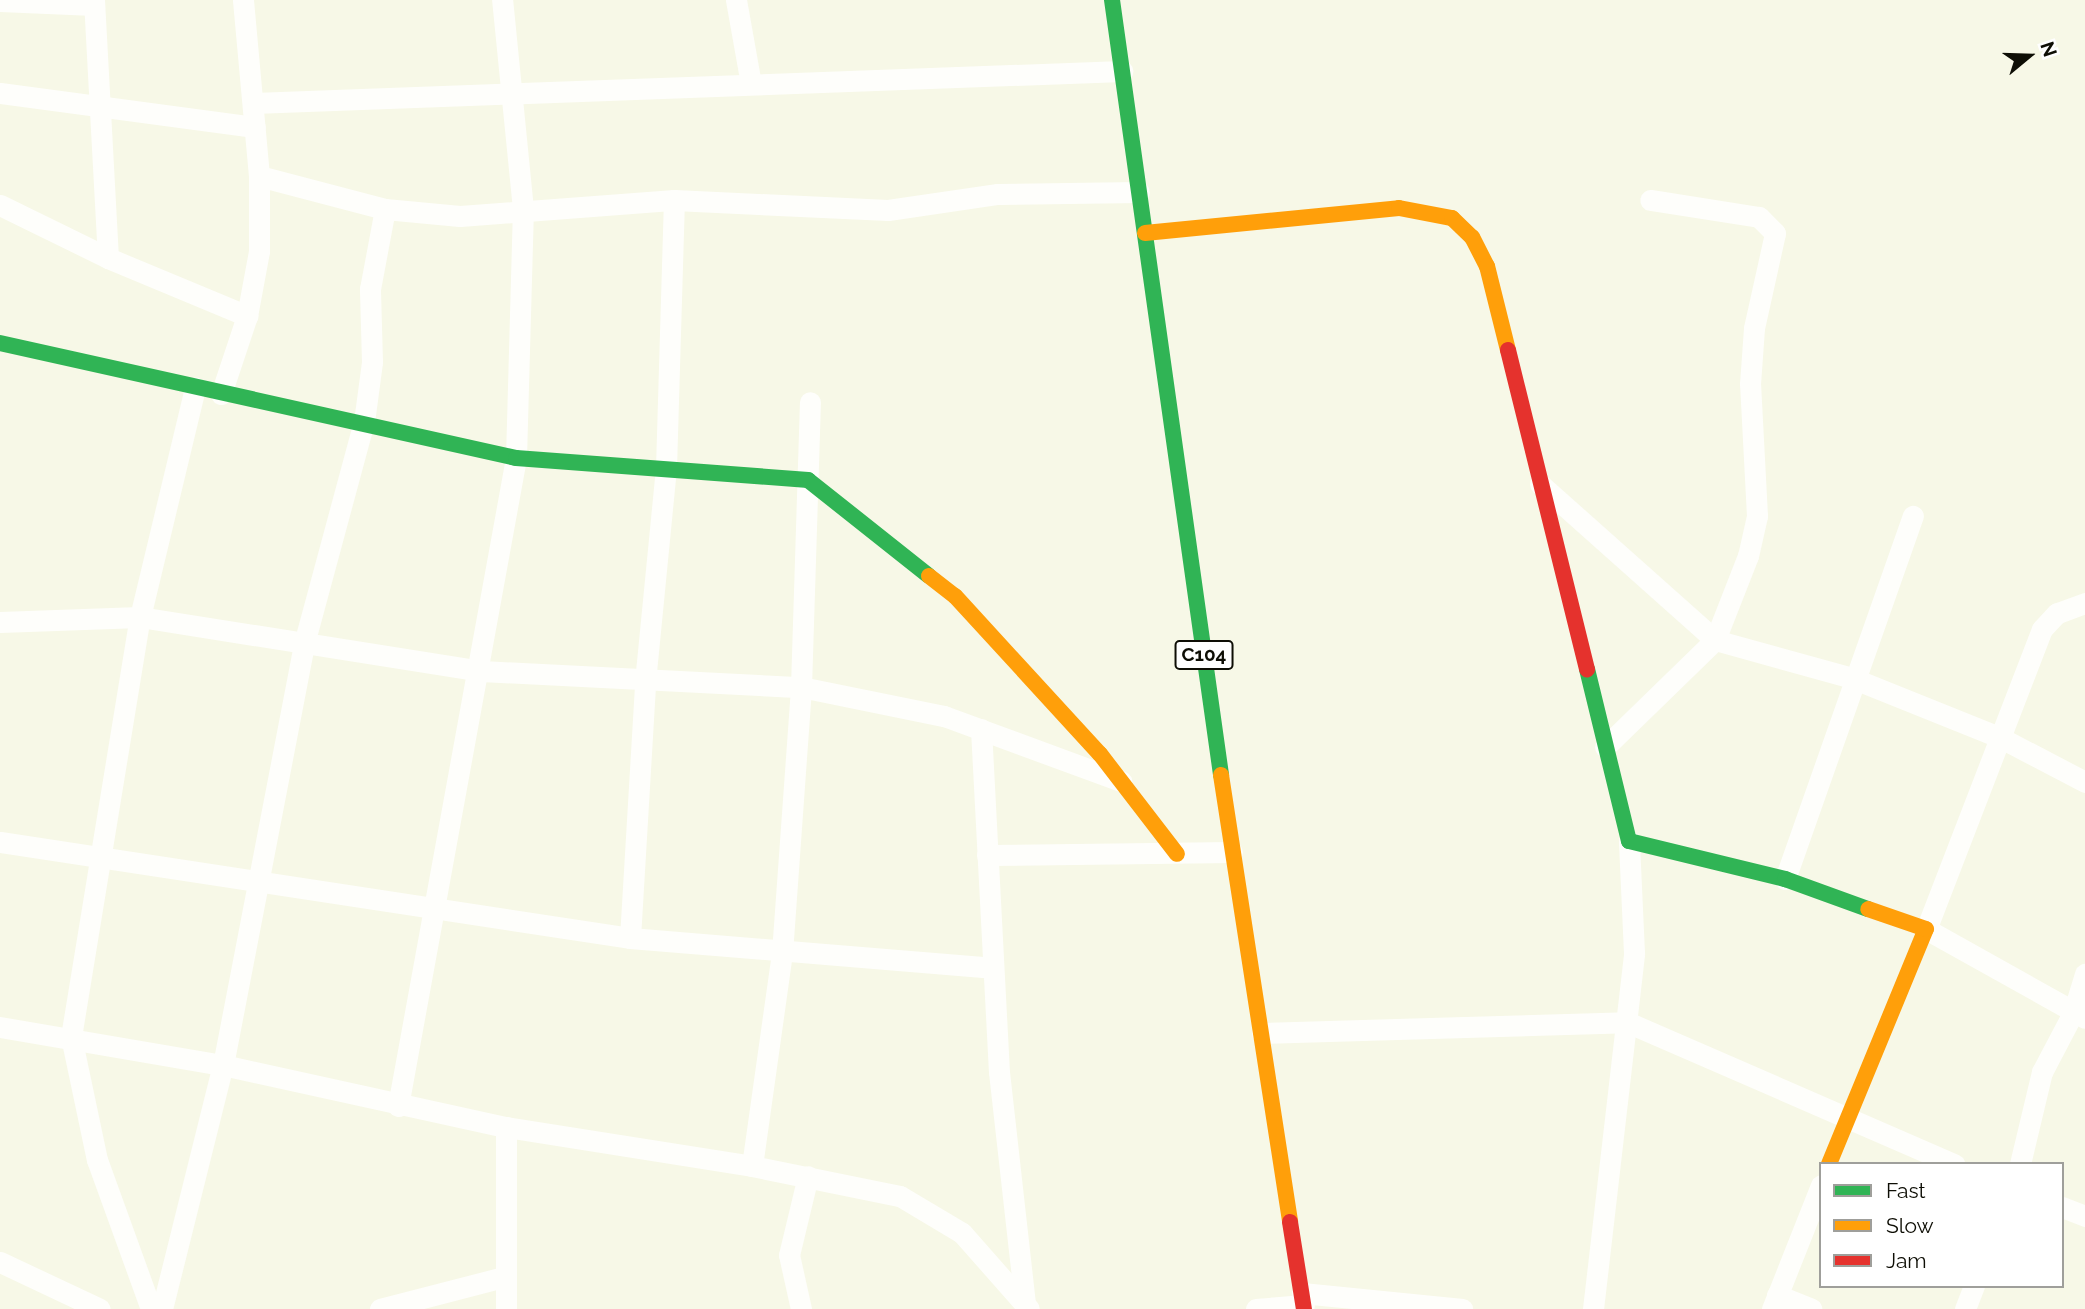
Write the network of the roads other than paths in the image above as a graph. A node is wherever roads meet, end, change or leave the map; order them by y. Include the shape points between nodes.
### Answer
1 (243, 0) edge
2 (502, 0) edge
3 (736, 0) edge
4 (1112, 0) edge
5 (0, 1) edge
6 (94, 2) edge
7 (1122, 71) junction
8 (751, 84) junction
9 (516, 92) junction
10 (0, 93) edge
11 (253, 103) junction
12 (103, 109) junction
13 (255, 127) junction
14 (259, 176) junction
15 (1139, 192) junction
16 (674, 200) junction
17 (1650, 200) dead end
18 (0, 205) edge
19 (523, 208) junction
20 (385, 209) junction
21 (1145, 233) junction
22 (108, 258) junction
23 (247, 316) junction
24 (0, 343) edge
25 (195, 388) junction
26 (221, 394) junction
27 (810, 402) dead end
28 (364, 422) junction
29 (516, 458) junction
30 (666, 468) junction
31 (808, 480) junction
32 (1539, 484) junction
33 (1913, 516) dead end
34 (2085, 603) edge
35 (139, 617) junction
36 (0, 622) edge
37 (305, 640) junction
38 (1715, 640) junction
39 (481, 671) junction
40 (1852, 678) junction
41 (645, 682) junction
42 (801, 687) junction
43 (981, 729) junction
44 (2001, 737) junction
45 (1605, 747) junction
46 (1121, 781) junction
47 (2085, 782) edge
48 (1629, 841) junction
49 (0, 842) edge
50 (1232, 852) junction
51 (1177, 854) junction
52 (987, 855) junction
53 (99, 856) junction
54 (1786, 879) junction
55 (255, 882) junction
56 (436, 909) junction
57 (1926, 929) junction
58 (631, 938) junction
59 (782, 953) junction
60 (992, 968) junction
61 (2085, 974) edge
62 (2079, 1016) edge
63 (1627, 1022) junction
64 (0, 1027) edge
65 (1262, 1033) junction
66 (71, 1037) junction
67 (223, 1065) junction
68 (398, 1106) junction
69 (1847, 1117) junction
70 (506, 1127) junction
71 (1830, 1162) edge
72 (1949, 1162) edge
73 (2020, 1162) edge
74 (752, 1166) junction
75 (808, 1176) junction
76 (1819, 1190) edge
77 (2064, 1208) edge
78 (2085, 1216) edge
79 (0, 1262) edge
80 (504, 1277) junction
81 (1973, 1288) edge
82 (1303, 1302) edge
83 (1775, 1302) edge
84 (1027, 1307) edge
85 (100, 1309) edge
86 (151, 1309) edge
87 (162, 1309) edge
88 (380, 1309) edge
89 (506, 1309) edge
90 (801, 1309) edge
91 (1256, 1309) edge
92 (1462, 1309) edge
93 (1593, 1309) edge
94 (1811, 1309) edge
95 (1965, 1309) edge

1 - 11 street
2 - 9 street
3 - 8 street
4 - 7 main road, C104
5 - 6 street
6 - 12 street
7 - 8 street
7 - 15 main road, C104
8 - 9 street
9 - 11 street
9 - 19 street
10 - 12 street
11 - 13 street
12 - 13 street
12 - 22 street
13 - 14 street
14 - 20 street
14 - 23 street via 259,251
15 - 16 street via 998,194 888,210
15 - 21 main road, C104
16 - 19 street
16 - 30 street
17 - 38 street via 1759,217 1772,226 1776,239 1754,328 1756,532
18 - 22 street
19 - 20 street via 460,216
19 - 29 street
20 - 28 street via 370,289 372,362
21 - 32 main road via 1399,208 1452,218 1472,237 1487,265
21 - 50 main road, C104
22 - 23 street
23 - 26 street
24 - 25 main road
25 - 26 main road
25 - 35 street
26 - 28 main road
27 - 31 street
28 - 29 main road
28 - 37 street
29 - 30 main road
29 - 39 street
30 - 31 main road
30 - 41 street
31 - 42 street
31 - 46 main road via 955,596
32 - 38 street
32 - 45 main road
33 - 40 street
34 - 44 street via 2057,613 2042,629
35 - 36 street
35 - 37 street
35 - 53 street
37 - 39 street
37 - 55 street
38 - 40 street
38 - 45 street
39 - 41 street
39 - 56 street
40 - 44 street
40 - 54 street
41 - 42 street
41 - 58 street
42 - 43 street via 898,705
42 - 59 street
43 - 46 street
43 - 52 street
44 - 47 street
44 - 57 street
45 - 48 main road
46 - 51 main road
48 - 54 main road
48 - 63 street via 1634,953
49 - 53 street
50 - 51 street
50 - 65 main road, C104
51 - 52 street
52 - 60 street
53 - 55 street
53 - 66 street
54 - 57 main road
55 - 56 street
55 - 67 street
56 - 58 street
56 - 68 street
57 - 62 street
57 - 69 main road
58 - 59 street
59 - 60 street
59 - 74 street
60 - 84 street
61 - 62 street
62 - 73 street via 2042,1072
63 - 65 street
63 - 69 street
63 - 93 street
64 - 66 street
65 - 82 main road, C104
66 - 67 street
66 - 86 street via 97,1160
67 - 68 street
67 - 87 street
68 - 70 street
69 - 71 main road
69 - 72 street
70 - 74 street
70 - 80 street
74 - 75 street
75 - 84 street via 923,1206 978,1248
75 - 90 street via 789,1255
76 - 83 street
77 - 78 street
79 - 85 street
80 - 88 street
80 - 89 street
81 - 95 street
82 - 91 street
82 - 92 street
83 - 94 street

